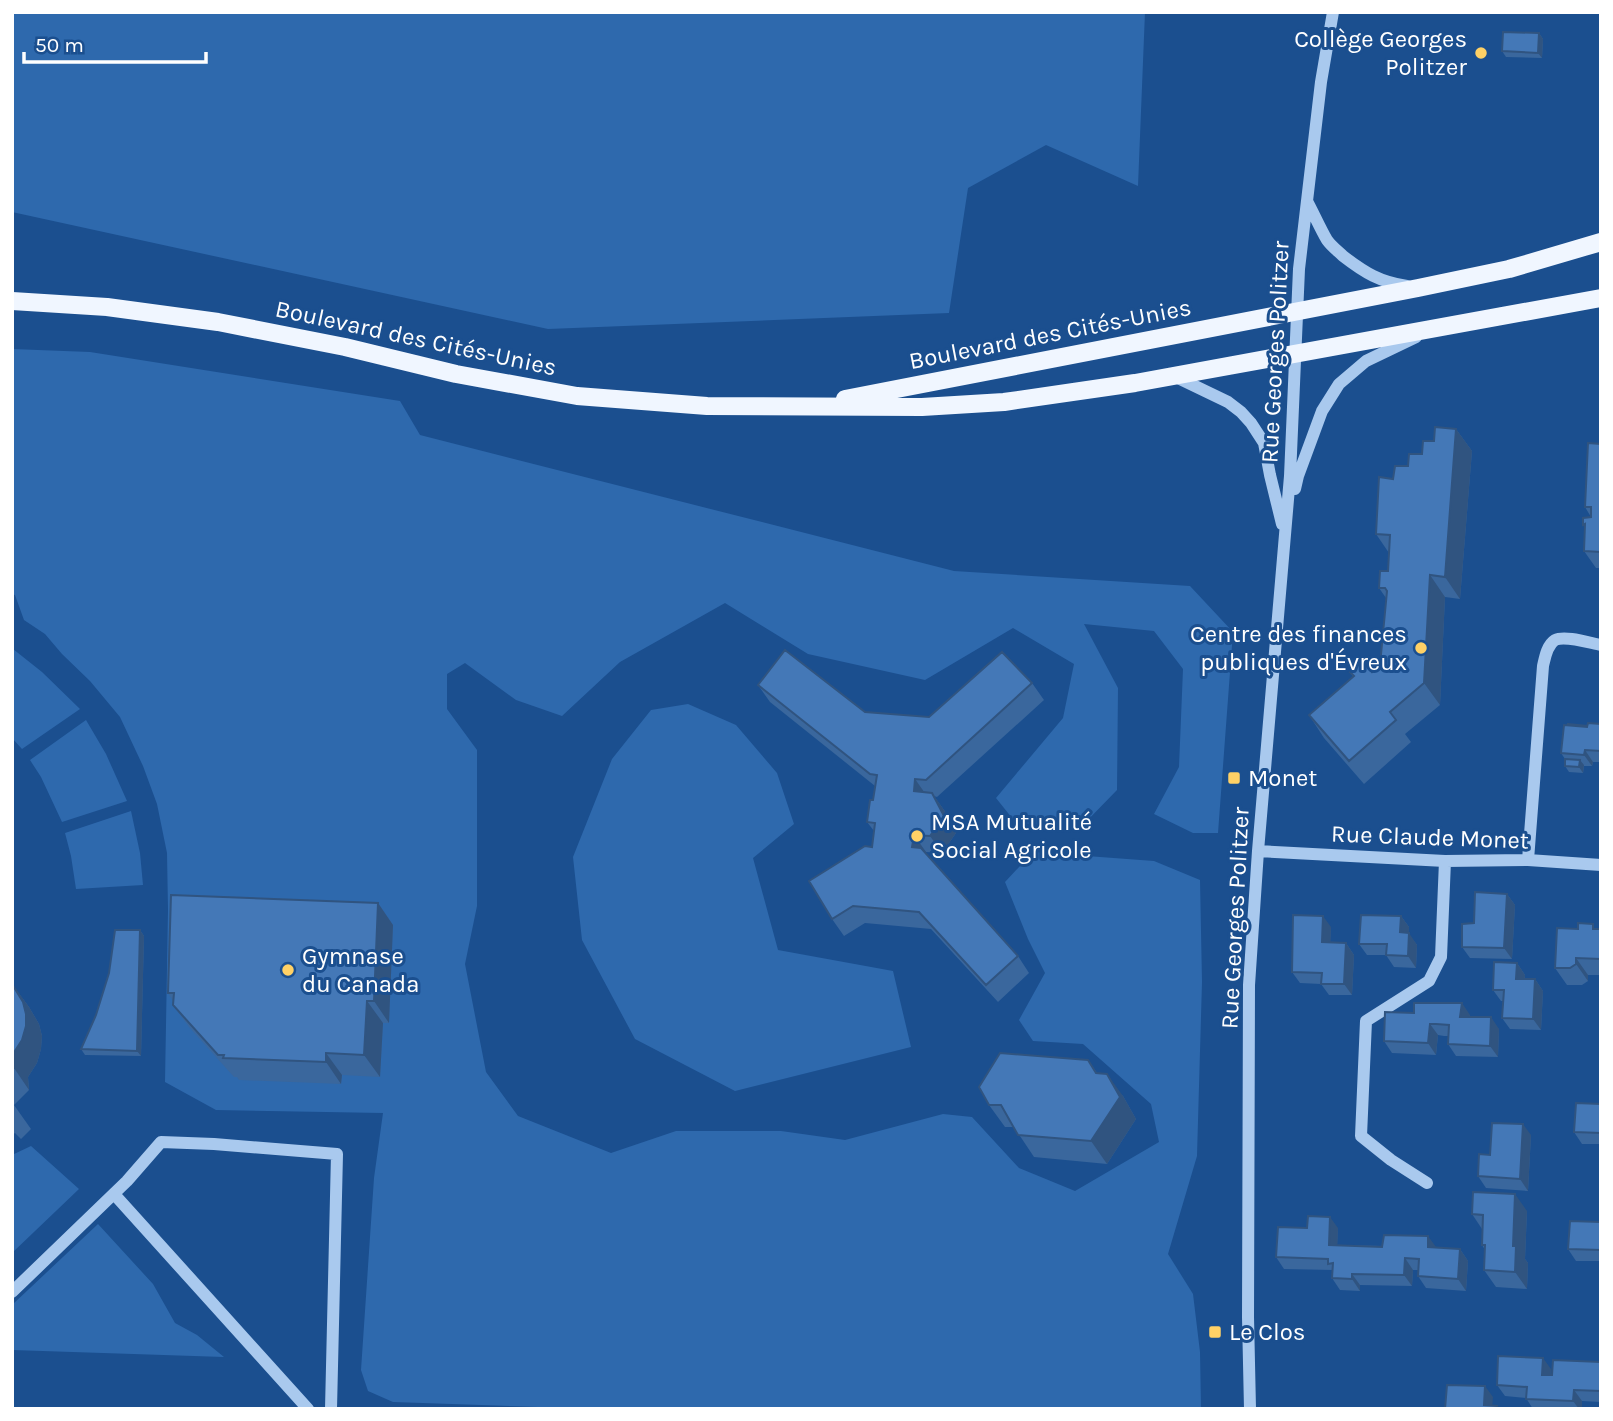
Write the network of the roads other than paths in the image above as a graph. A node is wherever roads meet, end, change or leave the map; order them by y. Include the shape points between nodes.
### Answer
1 (1332, 12) edge
2 (1306, 199) junction
3 (1601, 242) edge
4 (1418, 288) junction
5 (1601, 298) edge
6 (12, 301) edge
7 (1297, 310) junction
8 (1433, 328) junction
9 (1295, 355) junction
10 (1174, 376) junction
11 (811, 405) junction
12 (1285, 534) junction
13 (1601, 645) edge
14 (1258, 851) junction
15 (1528, 860) junction
16 (1446, 861) junction
17 (1601, 865) edge
18 (1427, 1183) dead end
19 (114, 1194) junction
20 (12, 1292) edge
21 (308, 1409) edge
22 (331, 1409) edge
23 (1250, 1409) edge

1 - 2 street, Rue Georges Politzer
2 - 4 street via 1329,243 1354,265 1388,283
2 - 7 street, Rue Georges Politzer
3 - 4 main road, Boulevard des Cités-Unies via 1509,269
4 - 7 main road, Boulevard des Cités-Unies
5 - 8 main road, Boulevard des Cités-Unies
6 - 11 main road, Boulevard des Cités-Unies via 107,307 218,322 577,396 707,406
7 - 9 street, Rue Georges Politzer
7 - 11 main road, Boulevard des Cités-Unies
8 - 9 main road, Boulevard des Cités-Unies
8 - 12 street via 1366,361 1339,384 1322,411 1298,476
9 - 10 main road, Boulevard des Cités-Unies
9 - 12 street, Rue Georges Politzer
10 - 11 main road, Boulevard des Cités-Unies via 1004,402 922,407
10 - 12 street via 1222,398 1251,423 1264,443
12 - 14 street, Rue Georges Politzer
13 - 15 street via 1561,639 1547,650
14 - 16 street, Rue Claude Monet
14 - 23 street, Rue Georges Politzer via 1249,985
15 - 16 street, Rue Claude Monet
15 - 17 street, Rue Claude Monet
16 - 18 street via 1441,957 1429,981 1366,1021 1361,1136
19 - 20 street
19 - 21 street
19 - 22 street via 161,1142 337,1154

